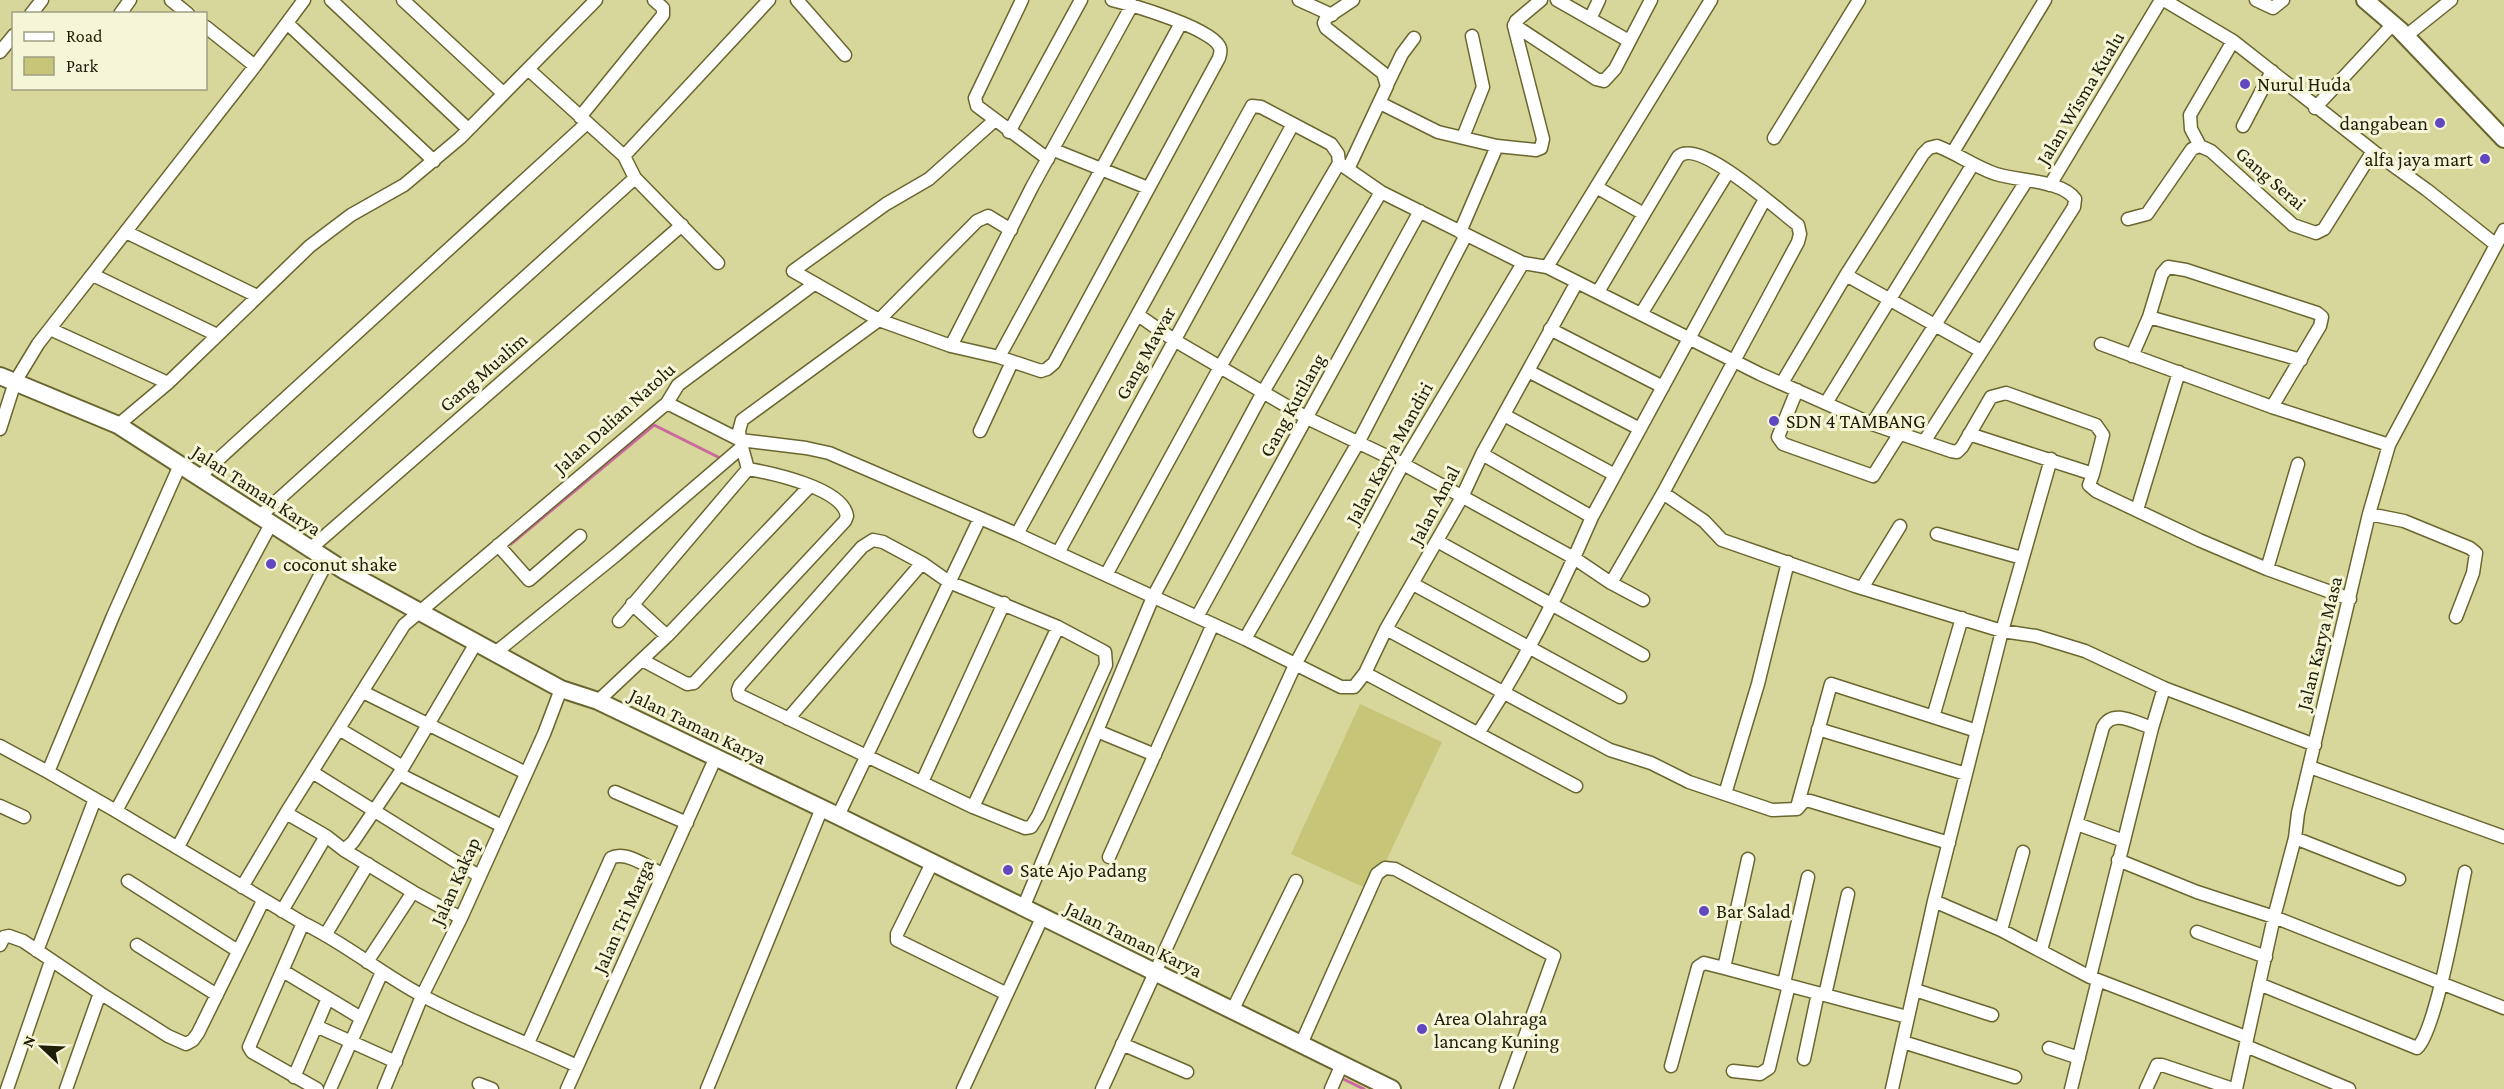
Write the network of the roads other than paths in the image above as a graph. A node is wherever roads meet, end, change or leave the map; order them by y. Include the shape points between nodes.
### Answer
1 (42, 0) edge
2 (171, 0) edge
3 (303, 0) edge
4 (331, 0) edge
5 (403, 0) edge
6 (596, 0) edge
7 (654, 0) edge
8 (769, 0) edge
9 (797, 0) edge
10 (1022, 0) edge
11 (1081, 0) edge
12 (1112, 0) edge
13 (1299, 0) edge
14 (1353, 0) edge
15 (1541, 0) edge
16 (1557, 0) edge
17 (1599, 0) edge
18 (1651, 0) edge
19 (1711, 0) edge
20 (1859, 0) edge
21 (2045, 0) edge
22 (2162, 0) edge
23 (2256, 0) edge
24 (2283, 0) edge
25 (2366, 0) edge
26 (2451, 0) edge
27 (1132, 5) junction
28 (1150, 5) edge
29 (33, 12) edge
30 (186, 12) edge
31 (1332, 15) junction
32 (1590, 19) junction
33 (287, 23) junction
34 (1181, 23) junction
35 (2393, 24) junction
36 (1515, 25) junction
37 (207, 30) edge
38 (1472, 36) dead end
39 (2406, 36) junction
40 (12, 37) edge
41 (1414, 38) dead end
42 (1629, 41) junction
43 (2233, 41) junction
44 (0, 52) edge
45 (845, 55) dead end
46 (255, 66) junction
47 (528, 69) junction
48 (2272, 72) junction
49 (1387, 85) junction
50 (503, 93) junction
51 (1380, 103) junction
52 (2315, 108) junction
53 (584, 120) junction
54 (995, 120) junction
55 (1293, 124) junction
56 (2243, 126) dead end
57 (468, 129) junction
58 (1010, 132) junction
59 (1463, 137) junction
60 (1774, 138) dead end
61 (2504, 139) edge
62 (1497, 146) junction
63 (2200, 146) junction
64 (2373, 151) junction
65 (1953, 152) junction
66 (1051, 154) junction
67 (624, 156) junction
68 (434, 161) junction
69 (1973, 164) junction
70 (1344, 165) junction
71 (1101, 168) junction
72 (1728, 172) junction
73 (635, 178) junction
74 (2027, 180) junction
75 (2050, 185) junction
76 (1596, 187) junction
77 (1148, 188) junction
78 (1381, 192) junction
79 (1765, 199) junction
80 (1420, 211) junction
81 (1644, 214) junction
82 (2128, 219) dead end
83 (682, 225) junction
84 (1011, 230) junction
85 (2504, 230) edge
86 (126, 232) junction
87 (1463, 233) junction
88 (2495, 244) junction
89 (718, 263) dead end
90 (1523, 263) junction
91 (1547, 267) junction
92 (93, 275) junction
93 (1846, 275) junction
94 (1577, 282) junction
95 (814, 284) junction
96 (1598, 292) junction
97 (257, 296) junction
98 (1890, 300) junction
99 (1641, 314) junction
100 (1138, 315) junction
101 (2149, 317) junction
102 (879, 320) junction
103 (1934, 325) junction
104 (50, 329) junction
105 (1550, 329) junction
106 (218, 335) junction
107 (1689, 338) junction
108 (1174, 340) junction
109 (2101, 344) dead end
110 (951, 346) junction
111 (1981, 351) junction
112 (2132, 356) junction
113 (999, 357) junction
114 (2301, 360) junction
115 (1734, 361) junction
116 (1012, 363) junction
117 (1221, 367) junction
118 (1528, 371) junction
119 (2179, 372) junction
120 (8, 379) edge
121 (168, 383) junction
122 (1782, 383) junction
123 (1662, 387) junction
124 (1797, 390) junction
125 (1263, 392) junction
126 (667, 403) junction
127 (1826, 403) junction
128 (2272, 407) junction
129 (1504, 414) junction
130 (1307, 418) junction
131 (1872, 424) junction
132 (118, 425) junction
133 (0, 429) edge
134 (1640, 429) junction
135 (980, 431) dead end
136 (1900, 433) junction
137 (1969, 434) junction
138 (1359, 441) junction
139 (1924, 442) junction
140 (741, 443) junction
141 (2389, 445) junction
142 (1482, 454) junction
143 (2051, 459) junction
144 (1403, 464) junction
145 (2298, 464) dead end
146 (180, 465) junction
147 (748, 469) junction
148 (1615, 474) junction
149 (2093, 474) junction
150 (199, 477) junction
151 (810, 486) junction
152 (1663, 493) junction
153 (1462, 497) junction
154 (2137, 510) junction
155 (2369, 514) junction
156 (1592, 517) junction
157 (980, 518) junction
158 (265, 521) junction
159 (1900, 526) dead end
160 (1019, 530) junction
161 (1937, 534) dead end
162 (580, 536) dead end
163 (1437, 541) junction
164 (498, 545) junction
165 (310, 549) junction
166 (1058, 553) junction
167 (1574, 558) junction
168 (2022, 558) junction
169 (328, 560) junction
170 (922, 562) junction
171 (1788, 562) junction
172 (2267, 569) junction
173 (1106, 575) junction
174 (949, 582) junction
175 (1611, 583) junction
176 (1413, 584) junction
177 (1862, 588) junction
178 (1153, 597) junction
179 (2350, 599) junction
180 (1643, 600) dead end
181 (1004, 603) junction
182 (632, 604) junction
183 (1551, 604) junction
184 (418, 612) junction
185 (1197, 617) junction
186 (2456, 617) dead end
187 (1962, 618) junction
188 (619, 621) dead end
189 (1213, 624) junction
190 (1058, 627) junction
191 (1386, 628) junction
192 (2002, 631) junction
193 (668, 636) junction
194 (1245, 639) junction
195 (476, 643) junction
196 (1530, 647) junction
197 (495, 653) junction
198 (1643, 655) dead end
199 (642, 660) junction
200 (1295, 665) junction
201 (1365, 673) junction
202 (561, 688) junction
203 (2164, 688) junction
204 (363, 692) junction
205 (1502, 692) junction
206 (1620, 698) dead end
207 (598, 701) junction
208 (1933, 717) junction
209 (788, 719) junction
210 (429, 724) junction
211 (339, 729) junction
212 (1818, 729) junction
213 (2152, 729) junction
214 (1977, 730) junction
215 (1097, 731) junction
216 (1479, 732) junction
217 (2315, 745) junction
218 (0, 746) edge
219 (866, 755) junction
220 (1155, 755) junction
221 (716, 759) junction
222 (2310, 767) junction
223 (401, 770) junction
224 (48, 772) junction
225 (312, 772) junction
226 (526, 772) junction
227 (1966, 774) junction
228 (922, 782) junction
229 (1576, 786) dead end
230 (615, 792) dead end
231 (1725, 794) junction
232 (94, 799) junction
233 (0, 806) edge
234 (973, 807) junction
235 (822, 808) junction
236 (1797, 809) junction
237 (374, 811) junction
238 (116, 812) junction
239 (286, 813) junction
240 (838, 816) junction
241 (24, 818) dead end
242 (687, 823) junction
243 (2077, 824) junction
244 (502, 826) junction
245 (326, 836) junction
246 (2504, 837) edge
247 (2295, 838) junction
248 (2124, 841) junction
249 (1949, 843) junction
250 (178, 847) junction
251 (344, 850) junction
252 (2024, 852) dead end
253 (1109, 857) dead end
254 (1748, 859) dead end
255 (2118, 860) junction
256 (932, 863) junction
257 (368, 864) junction
258 (2465, 872) dead end
259 (663, 875) junction
260 (479, 876) junction
261 (1808, 877) dead end
262 (2399, 879) dead end
263 (128, 881) dead end
264 (1296, 881) dead end
265 (242, 887) junction
266 (413, 892) junction
267 (1848, 894) dead end
268 (263, 901) junction
269 (1934, 901) junction
270 (1023, 908) junction
271 (282, 910) junction
272 (2274, 917) junction
273 (461, 918) junction
274 (1042, 918) junction
275 (303, 923) junction
276 (2001, 930) junction
277 (2197, 932) dead end
278 (327, 934) junction
279 (0, 945) edge
280 (137, 945) dead end
281 (2040, 950) junction
282 (37, 951) junction
283 (238, 951) junction
284 (2266, 957) junction
285 (51, 961) junction
286 (367, 962) junction
287 (1724, 968) junction
288 (283, 971) junction
289 (382, 972) junction
290 (1154, 972) junction
291 (2094, 979) junction
292 (1787, 984) junction
293 (2259, 984) junction
294 (2441, 984) junction
295 (1915, 990) junction
296 (100, 993) junction
297 (1007, 994) junction
298 (1822, 994) junction
299 (217, 995) junction
300 (422, 996) junction
301 (328, 998) junction
302 (2504, 1008) edge
303 (1232, 1011) junction
304 (1992, 1015) dead end
305 (1907, 1017) junction
306 (361, 1018) junction
307 (316, 1026) junction
308 (1903, 1042) junction
309 (2246, 1042) junction
310 (352, 1043) junction
311 (528, 1043) junction
312 (1122, 1044) junction
313 (1301, 1044) junction
314 (2049, 1048) dead end
315 (2079, 1058) junction
316 (1804, 1059) dead end
317 (396, 1062) junction
318 (1342, 1064) junction
319 (577, 1066) junction
320 (1671, 1066) dead end
321 (1733, 1071) dead end
322 (1187, 1072) dead end
323 (294, 1077) junction
324 (2015, 1077) dead end
325 (479, 1084) dead end
326 (7, 1089) edge
327 (66, 1089) edge
328 (317, 1089) edge
329 (330, 1089) edge
330 (384, 1089) edge
331 (492, 1089) edge
332 (567, 1089) edge
333 (707, 1089) edge
334 (963, 1089) edge
335 (1103, 1089) edge
336 (1331, 1089) edge
337 (1392, 1089) edge
338 (1506, 1089) edge
339 (1892, 1089) edge
340 (2072, 1089) edge
341 (2146, 1089) edge
342 (2234, 1089) edge
343 (2349, 1089) edge

1 - 29 street
2 - 30 street
3 - 33 street
4 - 57 street
5 - 50 street
6 - 47 street
7 - 53 street via 664,10 663,15
8 - 67 street
9 - 45 street
10 - 54 street via 975,98 976,106
11 - 58 street
12 - 27 street
13 - 31 street
14 - 31 street
15 - 36 street
16 - 32 street
17 - 32 street
18 - 42 street
19 - 76 street
20 - 60 street
21 - 65 street
22 - 43 street
22 - 75 street, Jalan Wisma Kualu
23 - 24 street via 2273,8
25 - 35 street
26 - 39 street
27 - 28 street
27 - 66 street
28 - 34 street
31 - 49 street via 1326,18 1326,28 1383,73
32 - 42 street
33 - 46 street
33 - 68 street
34 - 71 street
34 - 77 street via 1213,39 1221,51
35 - 39 street
35 - 52 street
36 - 42 street via 1602,81 1613,72
36 - 62 street via 1544,139 1536,150
37 - 46 street
38 - 59 street via 1483,87
39 - 61 street
40 - 44 street
41 - 49 street
43 - 48 street
43 - 63 street via 2190,116 2191,129
46 - 86 street
47 - 50 street
47 - 53 street
48 - 52 street
48 - 56 street
49 - 51 street
50 - 57 street
51 - 59 street via 1438,132
51 - 70 street
52 - 64 street
53 - 67 street
53 - 150 street
54 - 58 street
54 - 95 street via 929,179 886,204 793,271
55 - 70 street via 1334,146
55 - 100 street via 1257,105 1248,109
55 - 108 street, Gang Mawar
57 - 68 street
58 - 66 street
59 - 62 street
62 - 87 street
63 - 64 street, Gang Serai via 2222,160 2293,225 2316,233 2324,229
63 - 82 street via 2192,149 2147,214
64 - 88 street
65 - 69 street
65 - 93 street via 1937,146 1926,150
66 - 71 street
66 - 84 street
67 - 73 street
68 - 97 street via 310,246
69 - 74 street
69 - 98 street
70 - 78 street
70 - 117 street
71 - 77 street
71 - 113 street
72 - 79 street
72 - 81 street via 1690,152 1682,154
72 - 99 street
73 - 83 street
73 - 158 street
74 - 75 street
74 - 103 street
75 - 111 street via 2071,193 2074,207
76 - 81 street
76 - 91 street
77 - 116 street via 1051,367 1041,370
78 - 80 street
78 - 125 street
79 - 107 street
79 - 115 street via 1797,225 1800,237
80 - 87 street
80 - 130 street, Gang Kutilang
81 - 96 street
83 - 89 street
83 - 165 street, Gang Mualim
84 - 102 street via 988,216 977,221
84 - 110 street
85 - 88 street, Jalan Karya Masa
86 - 92 street
86 - 97 street
87 - 90 street
87 - 138 street
88 - 141 street, Jalan Karya Masa
90 - 91 street
90 - 144 street, Jalan Karya Mandiri
91 - 94 street
92 - 104 street
92 - 106 street
93 - 98 street
93 - 122 street
94 - 96 street
94 - 105 street, Jalan Amal
95 - 102 street
95 - 126 street, Jalan Dalian Natolu via 678,385
96 - 99 street
97 - 106 street
98 - 103 street
98 - 127 street
99 - 107 street
100 - 108 street
100 - 160 street
101 - 112 street
101 - 114 street
101 - 114 street via 2164,270 2170,266 2186,270 2317,313 2322,317 2320,326
102 - 110 street
102 - 140 street via 742,420
103 - 111 street
103 - 131 street
104 - 120 street via 21,369
104 - 121 street
105 - 118 street, Jalan Amal
105 - 123 street
106 - 121 street
107 - 115 street
107 - 123 street
108 - 117 street
108 - 166 street, Gang Mawar
109 - 112 street
110 - 113 street
111 - 139 street
112 - 119 street
113 - 116 street
114 - 128 street
115 - 122 street
115 - 152 street
116 - 135 street
117 - 125 street
117 - 173 street
118 - 129 street, Jalan Amal
118 - 134 street
119 - 128 street
119 - 154 street
120 - 132 street, Jalan Taman Karya
120 - 133 street
121 - 132 street
122 - 124 street
123 - 134 street
124 - 127 street
124 - 136 street via 1779,437 1783,444 1873,476
125 - 130 street
125 - 178 street
126 - 140 street
126 - 164 street, Jalan Dalian Natolu
127 - 131 street
128 - 141 street
129 - 142 street, Jalan Amal
129 - 148 street
130 - 138 street
130 - 185 street, Gang Kutilang
131 - 136 street
132 - 146 street, Jalan Taman Karya
134 - 148 street
136 - 139 street
137 - 139 street via 1957,452
137 - 143 street
137 - 149 street via 1991,397 2006,393 2100,428 2103,439
138 - 144 street
138 - 194 street
140 - 147 street
140 - 157 street via 829,453
140 - 197 street via 616,555
141 - 155 street, Jalan Karya Masa
142 - 153 street, Jalan Amal
142 - 156 street
143 - 149 street
143 - 168 street
144 - 153 street
144 - 200 street, Jalan Karya Mandiri
145 - 172 street
146 - 150 street, Jalan Taman Karya
146 - 224 street
147 - 151 street via 782,475
147 - 182 street
148 - 156 street
149 - 154 street via 2089,483 2093,489
150 - 158 street, Jalan Taman Karya
151 - 193 street
151 - 199 street via 839,502 846,511 845,521 696,681 687,684
152 - 171 street via 1704,521 1722,540
152 - 175 street
153 - 163 street, Jalan Amal
153 - 167 street
154 - 172 street
155 - 179 street, Jalan Karya Masa
155 - 186 street via 2404,521 2476,553 2473,573
156 - 167 street
157 - 160 street
157 - 174 street
158 - 165 street, Jalan Taman Karya
158 - 238 street
159 - 177 street
160 - 166 street
161 - 168 street
162 - 164 street via 529,580
163 - 176 street, Jalan Amal
163 - 183 street
164 - 184 street, Jalan Dalian Natolu
165 - 169 street, Jalan Taman Karya
166 - 173 street
167 - 175 street
167 - 183 street
168 - 192 street
169 - 184 street, Jalan Taman Karya
169 - 250 street
170 - 174 street
170 - 209 street
170 - 209 street via 883,542 870,541 739,687 741,697
171 - 177 street
171 - 231 street via 1758,684
172 - 179 street
173 - 178 street
174 - 181 street
174 - 219 street
175 - 180 street
176 - 191 street, Jalan Amal
176 - 196 street
177 - 187 street
178 - 185 street
178 - 215 street
179 - 217 street, Jalan Karya Masa
181 - 190 street
181 - 228 street
182 - 188 street
182 - 193 street
183 - 196 street
183 - 198 street
184 - 195 street, Jalan Taman Karya
184 - 204 street, Jalan Dalian Natolu via 404,625
185 - 189 street
187 - 192 street
187 - 208 street
189 - 194 street
189 - 220 street
190 - 234 street
190 - 234 street via 1105,652 1107,663 1038,816 1031,827 1025,828
191 - 201 street, Jalan Amal
191 - 205 street
192 - 203 street via 2036,636 2085,651
192 - 214 street
193 - 199 street
194 - 200 street
195 - 197 street, Jalan Taman Karya
195 - 210 street
196 - 205 street
196 - 206 street
197 - 202 street, Jalan Taman Karya
199 - 207 street
200 - 201 street via 1346,688 1356,685
200 - 290 street, Jalan Karya Mandiri
201 - 216 street
202 - 207 street, Jalan Taman Karya
202 - 226 street, Jalan Kakap
203 - 213 street
203 - 217 street
204 - 210 street
204 - 211 street, Jalan Dalian Natolu
205 - 216 street
205 - 231 street via 1610,750
207 - 221 street, Jalan Taman Karya
208 - 212 street via 1831,684
208 - 214 street
209 - 219 street
210 - 223 street
210 - 226 street
211 - 223 street
211 - 225 street, Jalan Dalian Natolu
212 - 227 street
212 - 236 street
213 - 243 street via 2126,719 2108,719
213 - 248 street
214 - 227 street
215 - 220 street
215 - 270 street
216 - 229 street
217 - 222 street, Jalan Karya Masa
218 - 224 street
219 - 228 street
219 - 240 street
220 - 253 street
221 - 235 street, Jalan Taman Karya
221 - 242 street, Jalan Tri Marga
222 - 246 street
222 - 247 street, Jalan Karya Masa
223 - 237 street
223 - 244 street
224 - 232 street
225 - 237 street
225 - 239 street, Jalan Dalian Natolu
226 - 244 street, Jalan Kakap
227 - 249 street
228 - 234 street
230 - 242 street
231 - 236 street via 1772,810
232 - 238 street
232 - 282 street
233 - 241 street
235 - 240 street, Jalan Taman Karya
235 - 333 street
236 - 249 street via 1804,801 1810,801
237 - 251 street
237 - 260 street
238 - 250 street
239 - 245 street
239 - 265 street, Jalan Dalian Natolu
240 - 256 street, Jalan Taman Karya
242 - 259 street, Jalan Tri Marga
243 - 248 street
243 - 281 street
244 - 260 street, Jalan Kakap
245 - 251 street
245 - 271 street
247 - 262 street
247 - 272 street, Jalan Karya Masa
248 - 255 street
249 - 269 street
250 - 265 street
251 - 257 street
252 - 276 street
254 - 287 street
255 - 272 street
255 - 291 street
256 - 270 street, Jalan Taman Karya
256 - 297 street via 897,940
257 - 266 street
257 - 278 street
258 - 294 street
259 - 311 street via 627,857 615,856 609,861
259 - 319 street, Jalan Tri Marga
260 - 273 street, Jalan Kakap
261 - 292 street
263 - 283 street
264 - 303 street
265 - 268 street
266 - 273 street
266 - 286 street
267 - 298 street
268 - 271 street
268 - 283 street
269 - 276 street
269 - 295 street
270 - 274 street, Jalan Taman Karya
271 - 275 street
272 - 284 street, Jalan Karya Masa
272 - 294 street
273 - 300 street, Jalan Kakap
274 - 290 street, Jalan Taman Karya
274 - 297 street
275 - 278 street
275 - 288 street
276 - 281 street
277 - 284 street
278 - 286 street
279 - 282 street via 4,937 10,936
280 - 299 street
281 - 291 street
282 - 285 street
283 - 299 street
284 - 293 street, Jalan Karya Masa
285 - 296 street
285 - 326 street
286 - 289 street
287 - 292 street
287 - 320 street via 1704,963 1698,967
288 - 301 street
288 - 323 street via 249,1047
289 - 300 street
289 - 306 street
290 - 303 street, Jalan Taman Karya
290 - 312 street, Jalan Karya Mandiri
291 - 309 street
291 - 315 street
292 - 298 street
292 - 321 street via 1769,1068 1760,1074
293 - 294 street via 2413,1048 2424,1040
293 - 309 street, Jalan Karya Masa
294 - 302 street
295 - 304 street
295 - 305 street
296 - 299 street via 185,1044 193,1040
296 - 327 street
297 - 334 street
298 - 305 street
298 - 316 street
300 - 311 street
300 - 317 street, Jalan Kakap
301 - 306 street
301 - 307 street
303 - 313 street, Jalan Taman Karya
305 - 308 street
306 - 310 street
307 - 310 street
307 - 323 street
308 - 324 street
308 - 339 street
309 - 342 street, Jalan Karya Masa
309 - 343 street
310 - 317 street
310 - 329 street
311 - 319 street
312 - 322 street
312 - 335 street, Jalan Karya Mandiri
313 - 318 street, Jalan Taman Karya
313 - 338 street via 1377,874 1388,867 1554,956
314 - 315 street
315 - 340 street
317 - 330 street, Jalan Kakap
318 - 336 street
318 - 337 street, Jalan Taman Karya
319 - 332 street, Jalan Tri Marga
323 - 328 street
325 - 331 street
341 - 342 street via 2157,1065

